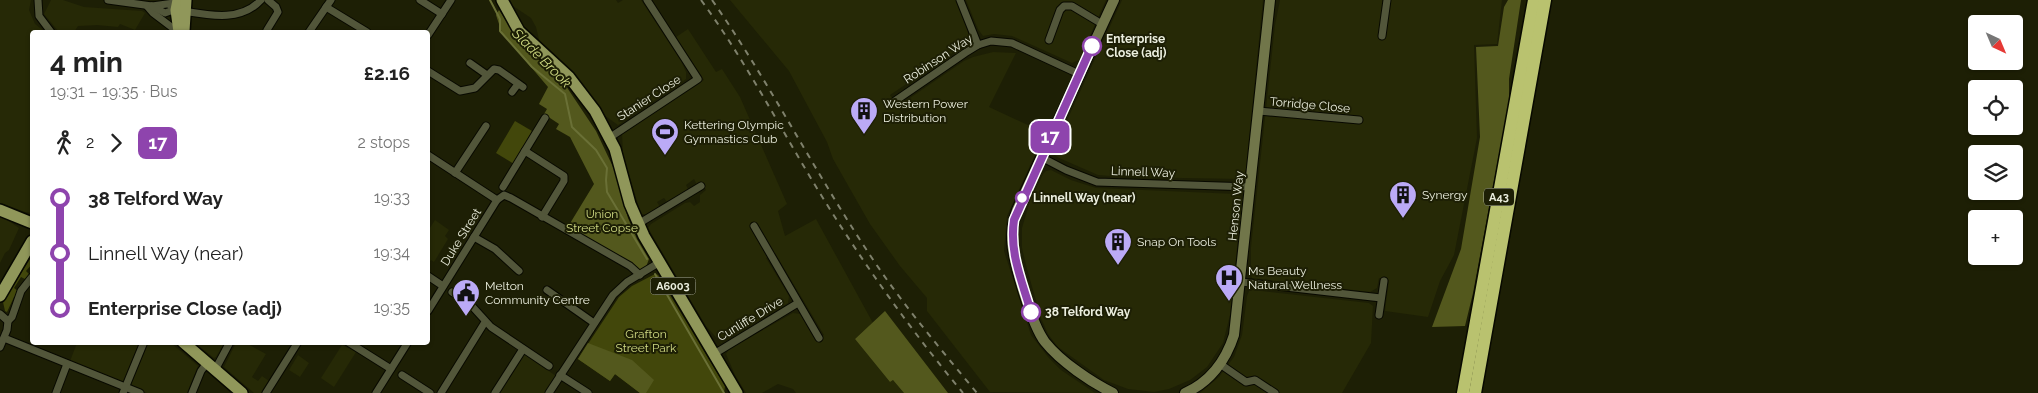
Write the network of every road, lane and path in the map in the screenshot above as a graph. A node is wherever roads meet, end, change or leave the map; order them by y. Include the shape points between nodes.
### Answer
1 (108, 0) edge
2 (261, 0) edge
3 (268, 0) edge
4 (331, 0) edge
5 (420, 0) edge
6 (451, 0) edge
7 (502, 0) edge
8 (647, 0) edge
9 (960, 0) edge
10 (1114, 0) edge
11 (1270, 0) edge
12 (1387, 0) edge
13 (1534, 0) edge
14 (1545, 0) edge
15 (38, 1) edge
16 (180, 4) edge
17 (150, 6) junction
18 (326, 7) junction
19 (442, 14) junction
20 (1102, 24) junction
21 (50, 30) edge
22 (175, 30) edge
23 (178, 30) edge
24 (184, 30) edge
25 (267, 30) dead end
26 (310, 30) edge
27 (364, 30) edge
28 (430, 32) edge
29 (1382, 36) dead end
30 (1049, 40) dead end
31 (978, 45) junction
32 (470, 63) dead end
33 (430, 72) edge
34 (1079, 74) junction
35 (487, 75) junction
36 (512, 92) dead end
37 (894, 101) dead end
38 (1258, 111) junction
39 (544, 118) dead end
40 (1359, 120) dead end
41 (486, 126) dead end
42 (609, 138) junction
43 (525, 151) junction
44 (430, 156) edge
45 (1041, 157) junction
46 (455, 173) junction
47 (701, 186) dead end
48 (504, 187) dead end
49 (1250, 187) junction
50 (497, 200) junction
51 (0, 210) edge
52 (542, 217) junction
53 (30, 221) edge
54 (638, 224) junction
55 (754, 226) dead end
56 (474, 237) junction
57 (30, 247) edge
58 (660, 262) junction
59 (519, 271) dead end
60 (640, 274) junction
61 (430, 277) edge
62 (30, 281) edge
63 (1384, 281) dead end
64 (1241, 282) junction
65 (443, 286) junction
66 (547, 290) dead end
67 (452, 292) dead end
68 (0, 296) edge
69 (1381, 298) junction
70 (798, 302) junction
71 (430, 309) edge
72 (0, 314) edge
73 (1378, 315) dead end
74 (8, 322) junction
75 (485, 322) junction
76 (594, 323) junction
77 (4, 338) junction
78 (819, 338) dead end
79 (143, 345) edge
80 (186, 345) edge
81 (228, 345) edge
82 (296, 345) edge
83 (353, 345) edge
84 (406, 345) edge
85 (0, 347) edge
86 (523, 349) junction
87 (714, 354) junction
88 (67, 364) junction
89 (1220, 364) junction
90 (549, 366) dead end
91 (211, 367) junction
92 (391, 369) junction
93 (402, 375) dead end
94 (560, 375) junction
95 (124, 390) edge
96 (56, 393) edge
97 (140, 393) edge
98 (192, 393) edge
99 (242, 393) edge
100 (266, 393) edge
101 (376, 393) edge
102 (430, 393) edge
103 (441, 393) edge
104 (495, 393) edge
105 (549, 393) edge
106 (588, 393) edge
107 (738, 393) edge
108 (1113, 393) edge
109 (1185, 393) edge
110 (1275, 393) edge
111 (1463, 393) edge
112 (1475, 393) edge

1 - 17 street
2 - 16 street via 242,14 225,16
3 - 25 street via 278,12
4 - 18 street
5 - 19 street
6 - 19 street
7 - 42 main road, A6003 via 519,31 584,94
8 - 42 street, Stanier Close via 698,79
9 - 31 street
10 - 20 street
11 - 38 street, Henson Way
12 - 29 street
13 - 111 highway, A43
14 - 112 highway, A43
15 - 21 street via 39,16
16 - 17 street via 165,12
16 - 23 main road
16 - 24 main road
17 - 22 street via 153,13
18 - 26 street
18 - 27 street
19 - 28 street
20 - 30 street via 1072,6 1064,6
20 - 34 street
31 - 34 street, Robinson Way via 1006,41
31 - 37 street, Robinson Way
32 - 35 street
33 - 35 street via 464,92 480,84
34 - 45 street
35 - 36 street via 491,70 499,70 520,86
38 - 40 street, Torridge Close
38 - 49 street, Henson Way
39 - 43 street
41 - 46 street
42 - 54 main road, A6003
43 - 48 street
43 - 52 street via 564,176
44 - 46 street
45 - 49 street, Linnell Way via 1098,182
45 - 108 street via 1014,220 1012,239 1017,266 1044,340 1061,358
46 - 50 street
47 - 54 street
49 - 64 street, Henson Way
50 - 52 street via 504,196
50 - 56 street, Duke Street
51 - 53 main road
52 - 60 street
54 - 58 main road, A6003
55 - 70 street
56 - 59 street via 495,249
56 - 65 street, Duke Street
57 - 68 main road
58 - 60 street
58 - 87 main road, A6003
60 - 76 street via 620,288
61 - 65 street
62 - 74 street
63 - 69 street
64 - 69 street
64 - 89 street, Henson Way via 1234,335
65 - 71 street, Duke Street
66 - 76 street
67 - 75 street via 471,305
69 - 73 street
70 - 78 street
70 - 87 street, Cunliffe Drive
72 - 74 street
74 - 77 street
75 - 86 street
75 - 103 street
76 - 94 street
77 - 85 street
77 - 88 street
79 - 95 street
80 - 91 main road
81 - 91 street
82 - 100 street
83 - 92 street
84 - 92 street
86 - 90 street
86 - 104 street
87 - 107 main road, A6003
88 - 95 street
88 - 96 street
89 - 109 street, Henson Way via 1206,379
89 - 110 street via 1246,382 1255,380
91 - 98 street via 201,371
91 - 99 main road
92 - 101 street
93 - 102 street
94 - 105 street
94 - 106 street
95 - 97 street

